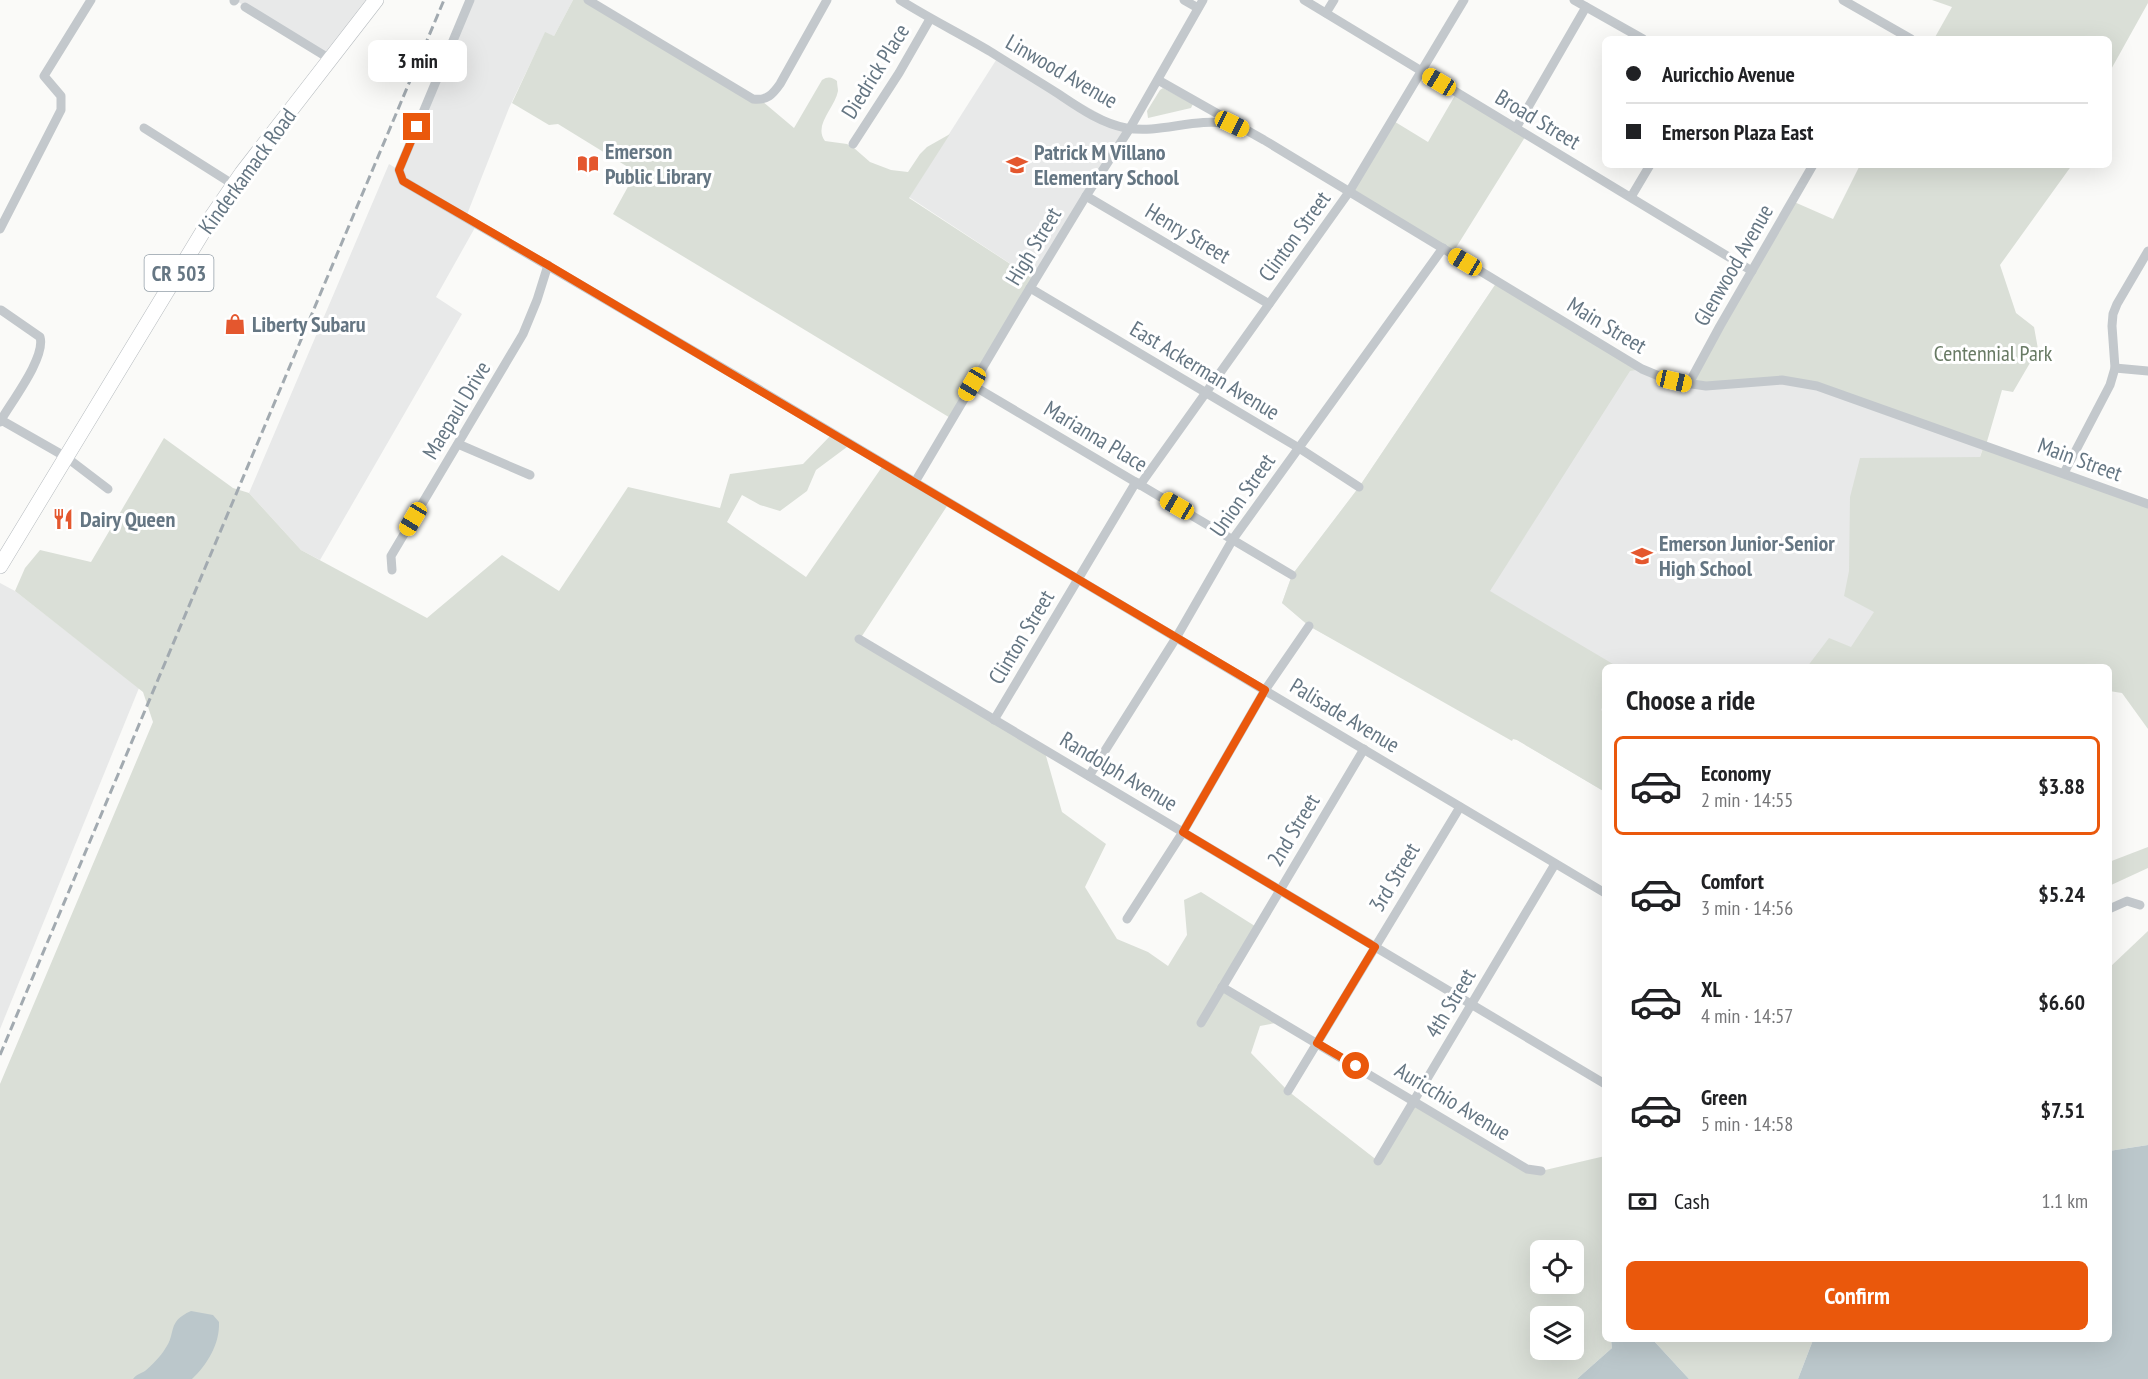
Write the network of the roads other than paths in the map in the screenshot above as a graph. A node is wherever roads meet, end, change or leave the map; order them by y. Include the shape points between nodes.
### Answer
1 (91, 0) edge
2 (376, 0) edge
3 (470, 0) edge
4 (588, 0) edge
5 (827, 0) edge
6 (900, 0) edge
7 (1184, 0) edge
8 (1304, 0) edge
9 (1334, 0) edge
10 (1464, 0) edge
11 (1574, 0) edge
12 (1843, 0) edge
13 (1201, 4) edge
14 (245, 7) dead end
15 (1586, 7) junction
16 (1326, 13) junction
17 (930, 19) junction
18 (1638, 36) edge
19 (1906, 36) edge
20 (330, 59) junction
21 (1422, 71) junction
22 (1158, 80) junction
23 (144, 128) dead end
24 (1130, 128) junction
25 (1515, 128) junction
26 (1251, 133) junction
27 (853, 144) dead end
28 (1648, 168) edge
29 (1811, 168) edge
30 (234, 185) junction
31 (1349, 192) junction
32 (1086, 196) junction
33 (1631, 197) junction
34 (0, 229) edge
35 (1443, 248) junction
36 (2148, 251) edge
37 (548, 265) junction
38 (1752, 271) junction
39 (1030, 288) junction
40 (1269, 304) junction
41 (1, 310) edge
42 (2115, 368) junction
43 (2148, 371) edge
44 (972, 384) junction
45 (1688, 385) junction
46 (1205, 393) junction
47 (0, 421) edge
48 (458, 444) junction
49 (1299, 448) junction
50 (66, 457) junction
51 (2064, 473) junction
52 (530, 475) dead end
53 (915, 482) junction
54 (1138, 484) junction
55 (1359, 487) dead end
56 (108, 489) dead end
57 (2148, 504) edge
58 (1233, 539) junction
59 (0, 566) edge
60 (392, 570) dead end
61 (1292, 576) dead end
62 (1078, 579) junction
63 (1309, 626) dead end
64 (1176, 638) junction
65 (860, 639) dead end
66 (1265, 690) junction
67 (994, 720) junction
68 (1364, 749) junction
69 (1089, 776) junction
70 (1460, 807) junction
71 (1183, 832) junction
72 (1555, 864) junction
73 (1280, 890) junction
74 (1602, 891) edge
75 (2140, 905) dead end
76 (2112, 908) edge
77 (1127, 919) dead end
78 (1375, 947) junction
79 (1222, 987) junction
80 (1472, 1004) junction
81 (1201, 1023) dead end
82 (1317, 1043) junction
83 (1602, 1082) edge
84 (1288, 1091) dead end
85 (1414, 1101) junction
86 (1378, 1161) dead end
87 (1541, 1171) dead end

1 - 34 street via 44,76 61,96 61,110
2 - 20 main road, Kinderkamack Road / CR 503
3 - 37 street, Palisade Avenue via 399,170 403,181
4 - 5 street via 753,99 773,94
6 - 17 street, Linwood Avenue
7 - 13 street
8 - 16 street, Broad Street
9 - 16 street
10 - 21 street, Clinton Street
11 - 15 street
12 - 19 street
13 - 22 street, High Street
14 - 20 street
15 - 18 street
15 - 25 street
16 - 21 street, Broad Street
17 - 24 street, Linwood Avenue via 1093,115
17 - 27 street, Diedrick Place
20 - 30 main road, Kinderkamack Road / CR 503
21 - 25 street, Broad Street
21 - 31 street, Clinton Street
22 - 24 street, High Street
22 - 26 street, Main Street
23 - 30 street
24 - 26 street, Linwood Avenue via 1157,129 1215,121
24 - 32 street, High Street
25 - 33 street, Broad Street
26 - 31 street, Main Street
28 - 33 street
29 - 38 street, Glenwood Avenue
30 - 50 main road, Kinderkamack Road / CR 503
31 - 35 street, Main Street
31 - 40 street, Clinton Street
32 - 39 street, High Street
32 - 40 street, Henry Street
33 - 38 street, Broad Street
35 - 45 street, Main Street via 1642,369
35 - 49 street, Union Street
36 - 42 street via 2113,314
37 - 48 street, Maepaul Drive via 523,334
37 - 53 street, Palisade Avenue
38 - 45 street, Glenwood Avenue
39 - 44 street, High Street
39 - 46 street, East Ackerman Avenue
40 - 46 street, Clinton Street
41 - 47 street via 40,337 41,342 39,355
42 - 43 street
42 - 51 street
44 - 53 street, High Street
44 - 54 street, Marianna Place
45 - 51 street, Main Street via 1782,380 1817,386
46 - 49 street, East Ackerman Avenue
46 - 54 street, Clinton Street
47 - 50 street
48 - 52 street
48 - 60 street, Maepaul Drive via 391,556
49 - 55 street, East Ackerman Avenue
49 - 58 street, Union Street
50 - 56 street
50 - 59 main road, Kinderkamack Road / CR 503
51 - 57 street, Main Street
53 - 62 street, Palisade Avenue
54 - 58 street, Marianna Place
54 - 62 street, Clinton Street
58 - 61 street, Marianna Place
58 - 64 street, Union Street
62 - 64 street, Palisade Avenue
62 - 67 street, Clinton Street
63 - 66 street
64 - 66 street, Palisade Avenue
64 - 69 street, Union Street
65 - 67 street, Randolph Avenue
66 - 68 street, Palisade Avenue
66 - 71 street
67 - 69 street, Randolph Avenue
68 - 70 street, Palisade Avenue
68 - 73 street, 2nd Street
69 - 71 street, Randolph Avenue
70 - 72 street, Palisade Avenue
70 - 78 street, 3rd Street
71 - 73 street, Randolph Avenue
71 - 77 street
72 - 74 street, Palisade Avenue
72 - 80 street, 4th Street
73 - 78 street, Randolph Avenue
73 - 79 street, 2nd Street
75 - 76 street via 2127,901
78 - 80 street, Randolph Avenue
78 - 82 street, 3rd Street
79 - 81 street, 2nd Street
79 - 82 street, Auricchio Avenue
80 - 83 street, Randolph Avenue
80 - 85 street, 4th Street
82 - 84 street, 3rd Street
82 - 85 street, Auricchio Avenue
85 - 86 street, 4th Street
85 - 87 street, Auricchio Avenue via 1527,1169

